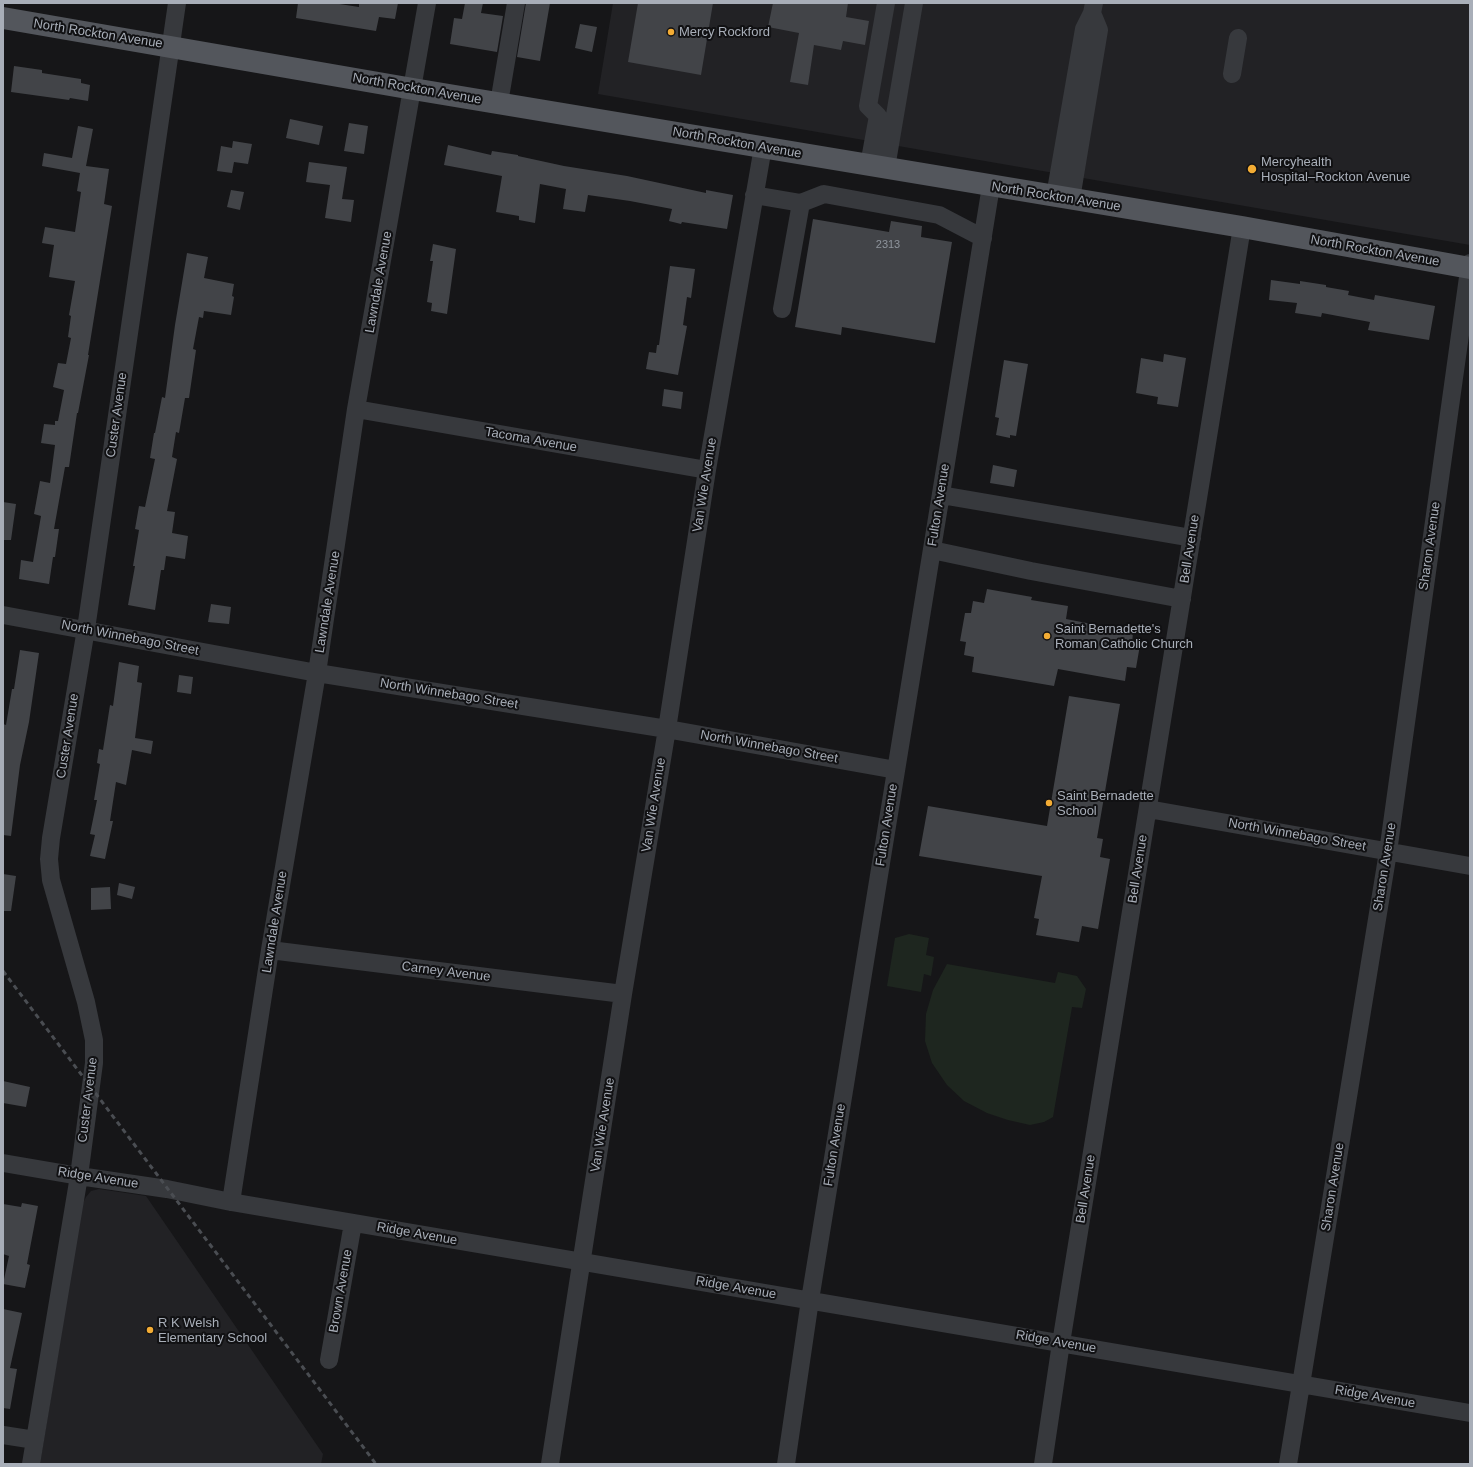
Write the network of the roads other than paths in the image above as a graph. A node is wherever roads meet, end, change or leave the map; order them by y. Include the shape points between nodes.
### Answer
1 (177, 3) edge
2 (427, 3) edge
3 (516, 3) edge
4 (886, 3) edge
5 (914, 3) edge
6 (1093, 8) edge
7 (3, 18) edge
8 (1238, 38) dead end
9 (170, 46) junction
10 (1232, 74) dead end
11 (413, 89) junction
12 (500, 103) junction
13 (763, 147) junction
14 (878, 166) junction
15 (991, 186) junction
16 (754, 194) junction
17 (1063, 198) junction
18 (800, 203) junction
19 (1242, 228) junction
20 (983, 238) junction
21 (1470, 266) edge
22 (782, 309) dead end
23 (356, 410) junction
24 (707, 470) junction
25 (941, 495) junction
26 (1192, 538) junction
27 (932, 550) junction
28 (1182, 599) junction
29 (3, 615) edge
30 (86, 629) junction
31 (317, 673) junction
32 (666, 728) junction
33 (896, 770) junction
34 (1148, 809) junction
35 (1388, 852) junction
36 (1470, 866) edge
37 (270, 950) junction
38 (623, 994) junction
39 (3, 1163) edge
40 (79, 1176) junction
41 (231, 1202) junction
42 (353, 1223) junction
43 (582, 1262) junction
44 (810, 1300) junction
45 (1061, 1343) junction
46 (330, 1360) dead end
47 (1300, 1384) junction
48 (1470, 1413) edge
49 (3, 1435) edge
50 (35, 1440) junction
51 (31, 1464) edge
52 (550, 1464) edge
53 (786, 1464) edge
54 (1044, 1464) edge
55 (1288, 1464) edge

1 - 9 street, Custer Avenue
2 - 11 street, Lawndale Avenue
3 - 12 street
4 - 14 street via 868,106 878,116
5 - 14 street
6 - 17 street via 1099,30
7 - 9 main road, North Rockton Avenue
8 - 10 street
9 - 11 main road, North Rockton Avenue
9 - 30 street, Custer Avenue
11 - 12 main road, North Rockton Avenue
11 - 23 street, Lawndale Avenue
12 - 13 main road, North Rockton Avenue
13 - 14 main road, North Rockton Avenue
13 - 16 street, Van Wie Avenue
14 - 15 main road, North Rockton Avenue
15 - 17 main road, North Rockton Avenue
15 - 20 street, Fulton Avenue
16 - 18 street
16 - 24 street, Van Wie Avenue
17 - 19 main road, North Rockton Avenue
18 - 20 street via 824,194 939,215
18 - 22 street
19 - 21 main road, North Rockton Avenue
19 - 26 street, Bell Avenue
20 - 25 street, Fulton Avenue
21 - 35 street, Sharon Avenue
23 - 24 street, Tacoma Avenue
23 - 31 street, Lawndale Avenue
24 - 32 street, Van Wie Avenue
25 - 26 street
25 - 27 street, Fulton Avenue
26 - 28 street, Bell Avenue
27 - 28 street
27 - 33 street, Fulton Avenue
28 - 34 street, Bell Avenue
29 - 30 street, North Winnebago Street
30 - 31 street, North Winnebago Street
30 - 40 street, Custer Avenue via 50,859 51,880 86,1002 94,1040 92,1082
31 - 32 street, North Winnebago Street
31 - 37 street, Lawndale Avenue
32 - 33 street, North Winnebago Street
32 - 38 street, Van Wie Avenue
33 - 44 street, Fulton Avenue
34 - 35 street, North Winnebago Street
34 - 45 street, Bell Avenue
35 - 36 street, North Winnebago Street
35 - 47 street, Sharon Avenue
37 - 38 street, Carney Avenue
37 - 41 street, Lawndale Avenue
38 - 43 street, Van Wie Avenue
39 - 40 street, Ridge Avenue
40 - 41 street, Ridge Avenue via 167,1189
40 - 50 street, Custer Avenue
41 - 42 street, Ridge Avenue
42 - 43 street, Ridge Avenue
42 - 46 street, Brown Avenue
43 - 44 street, Ridge Avenue
43 - 52 street, Van Wie Avenue
44 - 45 street, Ridge Avenue
44 - 53 street, Fulton Avenue
45 - 47 street, Ridge Avenue
45 - 54 street, Bell Avenue
47 - 48 street, Ridge Avenue
47 - 55 street, Sharon Avenue
49 - 50 street
50 - 51 street, Custer Avenue

